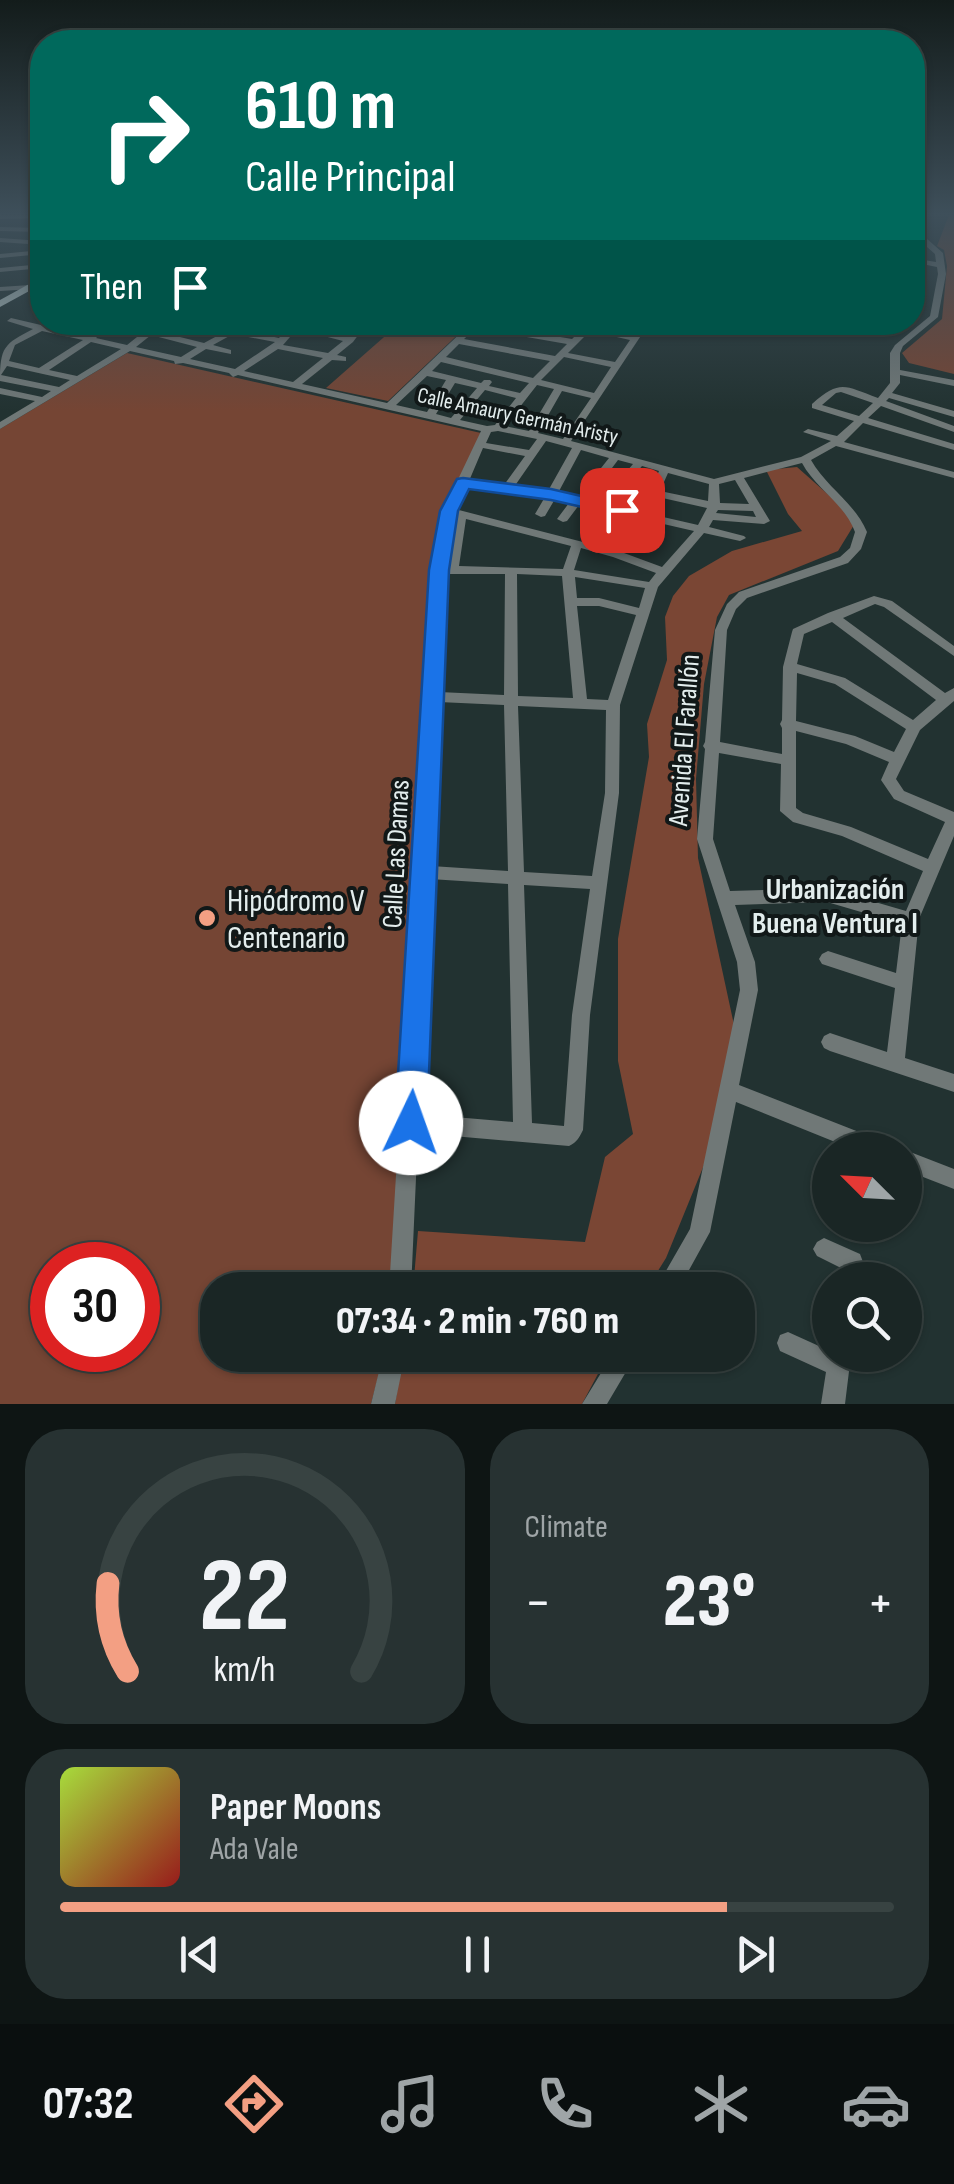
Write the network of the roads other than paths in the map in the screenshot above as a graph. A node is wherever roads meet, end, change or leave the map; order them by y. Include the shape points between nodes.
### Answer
1 (940, 281) edge
2 (30, 287) joint
3 (0, 289) edge
4 (30, 301) edge
5 (0, 304) edge
6 (6, 318) edge
7 (925, 325) edge
8 (30, 332) edge
9 (67, 335) edge
10 (92, 335) edge
11 (144, 335) edge
12 (160, 335) edge
13 (223, 335) edge
14 (257, 335) edge
15 (285, 335) edge
16 (333, 335) edge
17 (354, 335) edge
18 (465, 335) edge
19 (540, 335) edge
20 (581, 335) edge
21 (618, 335) edge
22 (636, 335) edge
23 (912, 335) edge
24 (634, 338) junction
25 (86, 340) junction
26 (350, 340) junction
27 (458, 342) junction
28 (573, 342) junction
29 (279, 344) junction
30 (204, 346) junction
31 (124, 350) junction
32 (228, 352) dead end
33 (331, 356) junction
34 (558, 356) junction
35 (343, 359) dead end
36 (440, 359) junction
37 (178, 362) junction
38 (617, 365) junction
39 (1, 369) edge
40 (42, 370) junction
41 (424, 372) junction
42 (499, 372) junction
43 (897, 372) junction
44 (234, 374) junction
45 (78, 379) junction
46 (452, 379) junction
47 (534, 382) junction
48 (954, 384) edge
49 (294, 386) junction
50 (482, 388) junction
51 (559, 388) junction
52 (60, 390) junction
53 (0, 391) edge
54 (925, 391) junction
55 (596, 396) junction
56 (523, 397) junction
57 (884, 398) junction
58 (43, 400) junction
59 (954, 400) edge
60 (389, 408) junction
61 (949, 413) edge
62 (430, 416) junction
63 (861, 419) junction
64 (453, 422) junction
65 (0, 426) edge
66 (954, 429) edge
67 (808, 432) dead end
68 (489, 434) junction
69 (537, 436) junction
70 (839, 441) junction
71 (953, 445) edge
72 (571, 446) junction
73 (532, 454) junction
74 (616, 456) junction
75 (805, 459) junction
76 (640, 463) junction
77 (935, 470) junction
78 (664, 471) junction
79 (954, 474) edge
80 (738, 476) junction
81 (714, 482) junction
82 (463, 483) junction
83 (508, 488) junction
84 (654, 493) junction
85 (551, 495) junction
86 (579, 501) junction
87 (600, 506) junction
88 (757, 508) joint
89 (455, 513) junction
90 (541, 514) dead end
91 (644, 515) junction
92 (708, 517) junction
93 (563, 518) dead end
94 (589, 523) dead end
95 (740, 538) dead end
96 (577, 544) junction
97 (617, 554) junction
98 (446, 570) junction
99 (511, 570) junction
100 (568, 571) junction
101 (664, 572) junction
102 (652, 586) junction
103 (570, 602) junction
104 (643, 613) junction
105 (832, 616) junction
106 (950, 645) edge
107 (790, 667) junction
108 (949, 696) edge
109 (435, 697) junction
110 (511, 700) junction
111 (580, 702) junction
112 (613, 705) junction
113 (787, 724) junction
114 (914, 727) junction
115 (710, 746) junction
116 (896, 759) junction
117 (787, 760) junction
118 (954, 819) edge
119 (930, 868) junction
120 (425, 872) junction
121 (515, 878) junction
122 (596, 883) junction
123 (726, 898) junction
124 (911, 919) junction
125 (828, 959) dead end
126 (904, 983) junction
127 (830, 1042) dead end
128 (895, 1064) junction
129 (954, 1083) edge
130 (730, 1091) junction
131 (411, 1123) junction
132 (523, 1132) junction
133 (834, 1132) edge
134 (922, 1167) edge
135 (954, 1179) edge
136 (824, 1249) dead end
137 (840, 1262) edge
138 (401, 1272) edge
139 (677, 1272) edge
140 (788, 1343) dead end
141 (812, 1351) edge
142 (390, 1372) edge
143 (615, 1372) edge
144 (837, 1372) edge
145 (596, 1403) edge
146 (383, 1404) edge
147 (833, 1404) edge

1 - 7 street via 934,318
2 - 3 street
2 - 5 main road
4 - 6 main road
8 - 39 street via 11,344
9 - 25 street, Calle Amaury Germán Aristy
10 - 25 street
11 - 31 street
12 - 30 street
13 - 30 street
14 - 29 street
15 - 29 street
16 - 26 street
17 - 26 street
18 - 27 street
19 - 28 street
20 - 28 street, Calle Las Damas
21 - 24 street
22 - 24 street
23 - 43 street via 894,352
24 - 38 street
25 - 31 street, Calle Amaury Germán Aristy
25 - 40 street
26 - 33 street
27 - 34 street
27 - 36 street
28 - 34 street, Calle Las Damas
29 - 33 street
29 - 44 street
30 - 32 street
30 - 37 street
31 - 37 street, Calle Amaury Germán Aristy
31 - 45 street
33 - 35 street
33 - 49 street
34 - 38 street
34 - 47 street, Calle Las Damas
36 - 41 street
36 - 42 street
37 - 44 street, Calle Amaury Germán Aristy
38 - 55 street
39 - 40 street
39 - 52 street
40 - 45 street
41 - 46 street
41 - 60 street
42 - 47 street
42 - 50 street
43 - 54 street
43 - 57 street
44 - 49 street, Calle Amaury Germán Aristy
45 - 52 street
46 - 50 street
46 - 62 street
47 - 51 street
47 - 56 street, Calle Las Damas
48 - 54 street
49 - 60 street, Calle Amaury Germán Aristy
50 - 56 street
50 - 64 street
51 - 55 street
51 - 69 street
52 - 58 street
53 - 58 street
54 - 57 street
54 - 61 street
55 - 72 street
56 - 68 street, Calle Las Damas
57 - 63 street, Calle Amaury Germán Aristy
57 - 63 street via 837,389 815,406
57 - 66 street
58 - 65 street
59 - 61 street
60 - 62 street, Calle Amaury Germán Aristy
62 - 64 street, Calle Amaury Germán Aristy
63 - 70 street, Calle Amaury Germán Aristy
63 - 71 street
64 - 68 street, Calle Amaury Germán Aristy
67 - 70 street
68 - 69 street, Calle Amaury Germán Aristy
68 - 73 street
68 - 82 street, Calle Las Damas
69 - 72 street, Calle Amaury Germán Aristy
69 - 73 street
70 - 75 street, Calle Amaury Germán Aristy
70 - 77 street
71 - 77 street
72 - 74 street, Calle Amaury Germán Aristy
72 - 85 street
73 - 83 street
74 - 76 street, Calle Amaury Germán Aristy
74 - 86 street
75 - 80 street, Calle Amaury Germán Aristy
75 - 115 street, Avenida El Farallón via 860,524 859,541 844,560 749,592 731,607 721,630
76 - 78 street, Calle Amaury Germán Aristy
76 - 87 street
77 - 79 street
78 - 81 street, Calle Amaury Germán Aristy
78 - 84 street
80 - 81 street, Calle Amaury Germán Aristy
80 - 88 street
81 - 92 street
82 - 83 street
82 - 89 street, Calle Las Damas
83 - 85 street
84 - 91 street
84 - 92 street
85 - 86 street
85 - 90 street
86 - 87 street
86 - 93 street
87 - 91 street
87 - 94 street
88 - 92 street via 761,523
89 - 96 street
89 - 98 street, Calle Las Damas
91 - 92 street
91 - 97 street
92 - 95 street
92 - 101 street
96 - 97 street
96 - 100 street
97 - 101 street
98 - 99 street
98 - 109 street, Calle Las Damas
99 - 100 street
99 - 110 street
100 - 102 street
100 - 103 street
101 - 102 street
102 - 104 street
103 - 104 street
103 - 111 street
104 - 112 street
105 - 106 street via 874,600
105 - 107 street via 798,632
105 - 108 street
107 - 113 street
107 - 114 street via 840,680
108 - 114 street
109 - 110 street
109 - 120 street, Calle Las Damas
110 - 111 street
110 - 121 street
111 - 112 street
112 - 122 street via 612,793
113 - 116 street
113 - 117 street
114 - 116 street
115 - 117 street
115 - 123 street, Avenida El Farallón via 706,839
116 - 118 street via 888,780 892,789
117 - 119 street via 792,815
118 - 119 street
119 - 124 street
120 - 121 street
120 - 131 street, Calle Las Damas
121 - 122 street
121 - 132 street
122 - 132 street via 573,1130 568,1136
123 - 124 street via 827,895
123 - 130 street, Avenida El Farallón via 750,977
124 - 126 street
125 - 126 street
126 - 128 street
127 - 128 street
128 - 129 street
130 - 133 street
130 - 139 street, Avenida El Farallón via 700,1232
131 - 132 street
131 - 138 street, Calle Las Damas
134 - 135 street
136 - 137 street
140 - 141 street
142 - 146 street
143 - 145 street
144 - 147 street

